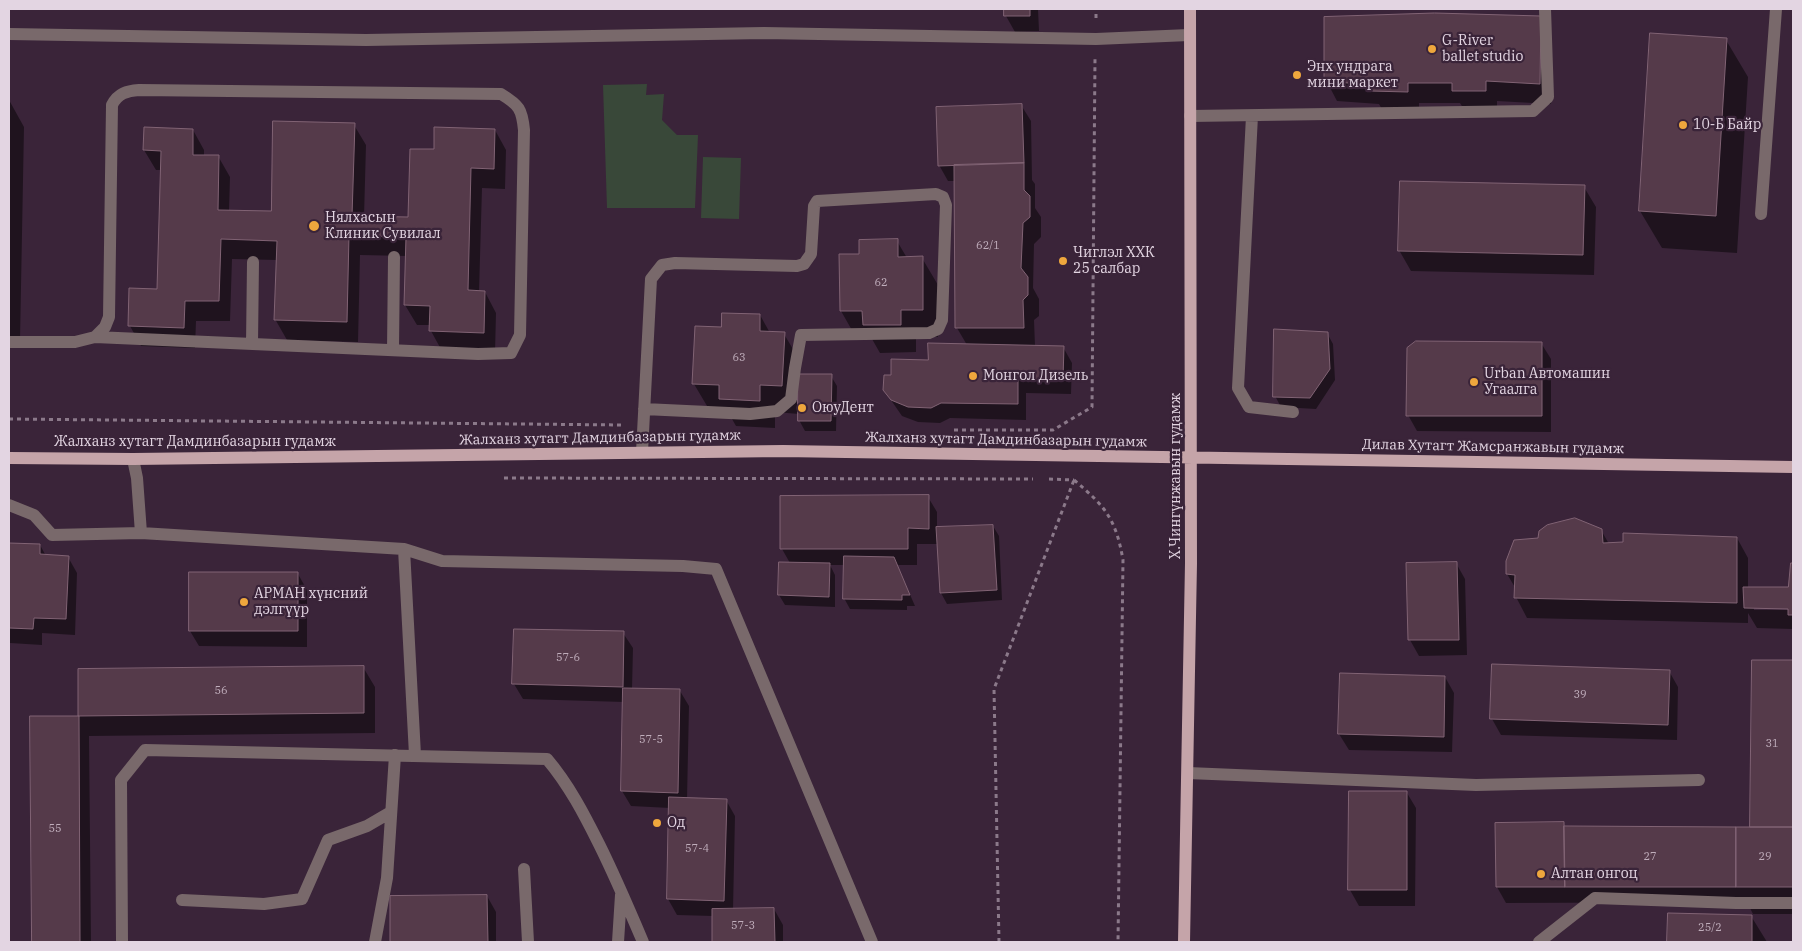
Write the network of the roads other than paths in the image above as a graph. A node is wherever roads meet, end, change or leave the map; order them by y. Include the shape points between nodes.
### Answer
1 (1190, 9) edge
2 (1545, 9) edge
3 (1776, 9) edge
4 (9, 34) edge
5 (1189, 34) junction
6 (1190, 116) junction
7 (1252, 116) junction
8 (1761, 214) dead end
9 (394, 257) dead end
10 (253, 262) dead end
11 (95, 337) junction
12 (9, 342) edge
13 (252, 344) junction
14 (393, 350) junction
15 (644, 409) junction
16 (1293, 412) dead end
17 (642, 452) junction
18 (9, 458) edge
19 (133, 458) junction
20 (1192, 458) junction
21 (1793, 467) edge
22 (9, 505) edge
23 (141, 534) junction
24 (404, 549) junction
25 (395, 755) junction
26 (415, 755) junction
27 (1188, 773) junction
28 (1699, 780) dead end
29 (391, 812) junction
30 (524, 869) dead end
31 (621, 890) junction
32 (182, 900) dead end
33 (1793, 903) edge
34 (122, 942) edge
35 (375, 942) edge
36 (528, 942) edge
37 (618, 942) edge
38 (643, 942) edge
39 (872, 942) edge
40 (1184, 942) edge
41 (1539, 942) edge

1 - 5 main road, Х.Чингүнжавын гудамж
2 - 7 street via 1548,97 1533,111
3 - 8 street
4 - 5 street via 366,40 764,33 1096,39
5 - 6 main road, Х.Чингүнжавын гудамж
6 - 7 street
6 - 20 main road, Х.Чингүнжавын гудамж
7 - 16 street via 1238,388 1249,407
9 - 14 street
10 - 13 street
11 - 12 street via 75,342
11 - 13 street
11 - 14 street via 109,317 112,105 124,91 501,94 513,101 522,113 524,130 520,335 511,353
13 - 14 street
15 - 15 street via 750,414 778,411 791,399 801,335 929,333 938,329 942,320 946,204 943,197 936,194 817,201 811,254 804,264 797,266 662,265 652,279
15 - 17 street
17 - 19 main road, Жалханз хутагт Дамдинбазарын гудамж
17 - 20 main road, Жалханз хутагт Дамдинбазарын гудамж via 783,451
18 - 19 main road, Жалханз хутагт Дамдинбазарын гудамж
19 - 23 street
20 - 21 main road, Дилав Хутагт Жамсранжавын гудамж
20 - 27 main road, Х.Чингүнжавын гудамж
22 - 23 street via 34,515 52,535
23 - 24 street
24 - 26 street
24 - 39 street via 442,561 716,569
25 - 26 street
25 - 29 street
25 - 34 street via 145,750 121,780
26 - 31 street via 547,759 563,778 587,820
27 - 28 street via 1476,785
27 - 40 main road, Х.Чингүнжавын гудамж
29 - 32 street via 367,826 328,840 302,898 264,904
29 - 35 street via 387,878
30 - 36 street
31 - 37 street
31 - 38 street
33 - 41 street via 1595,898

